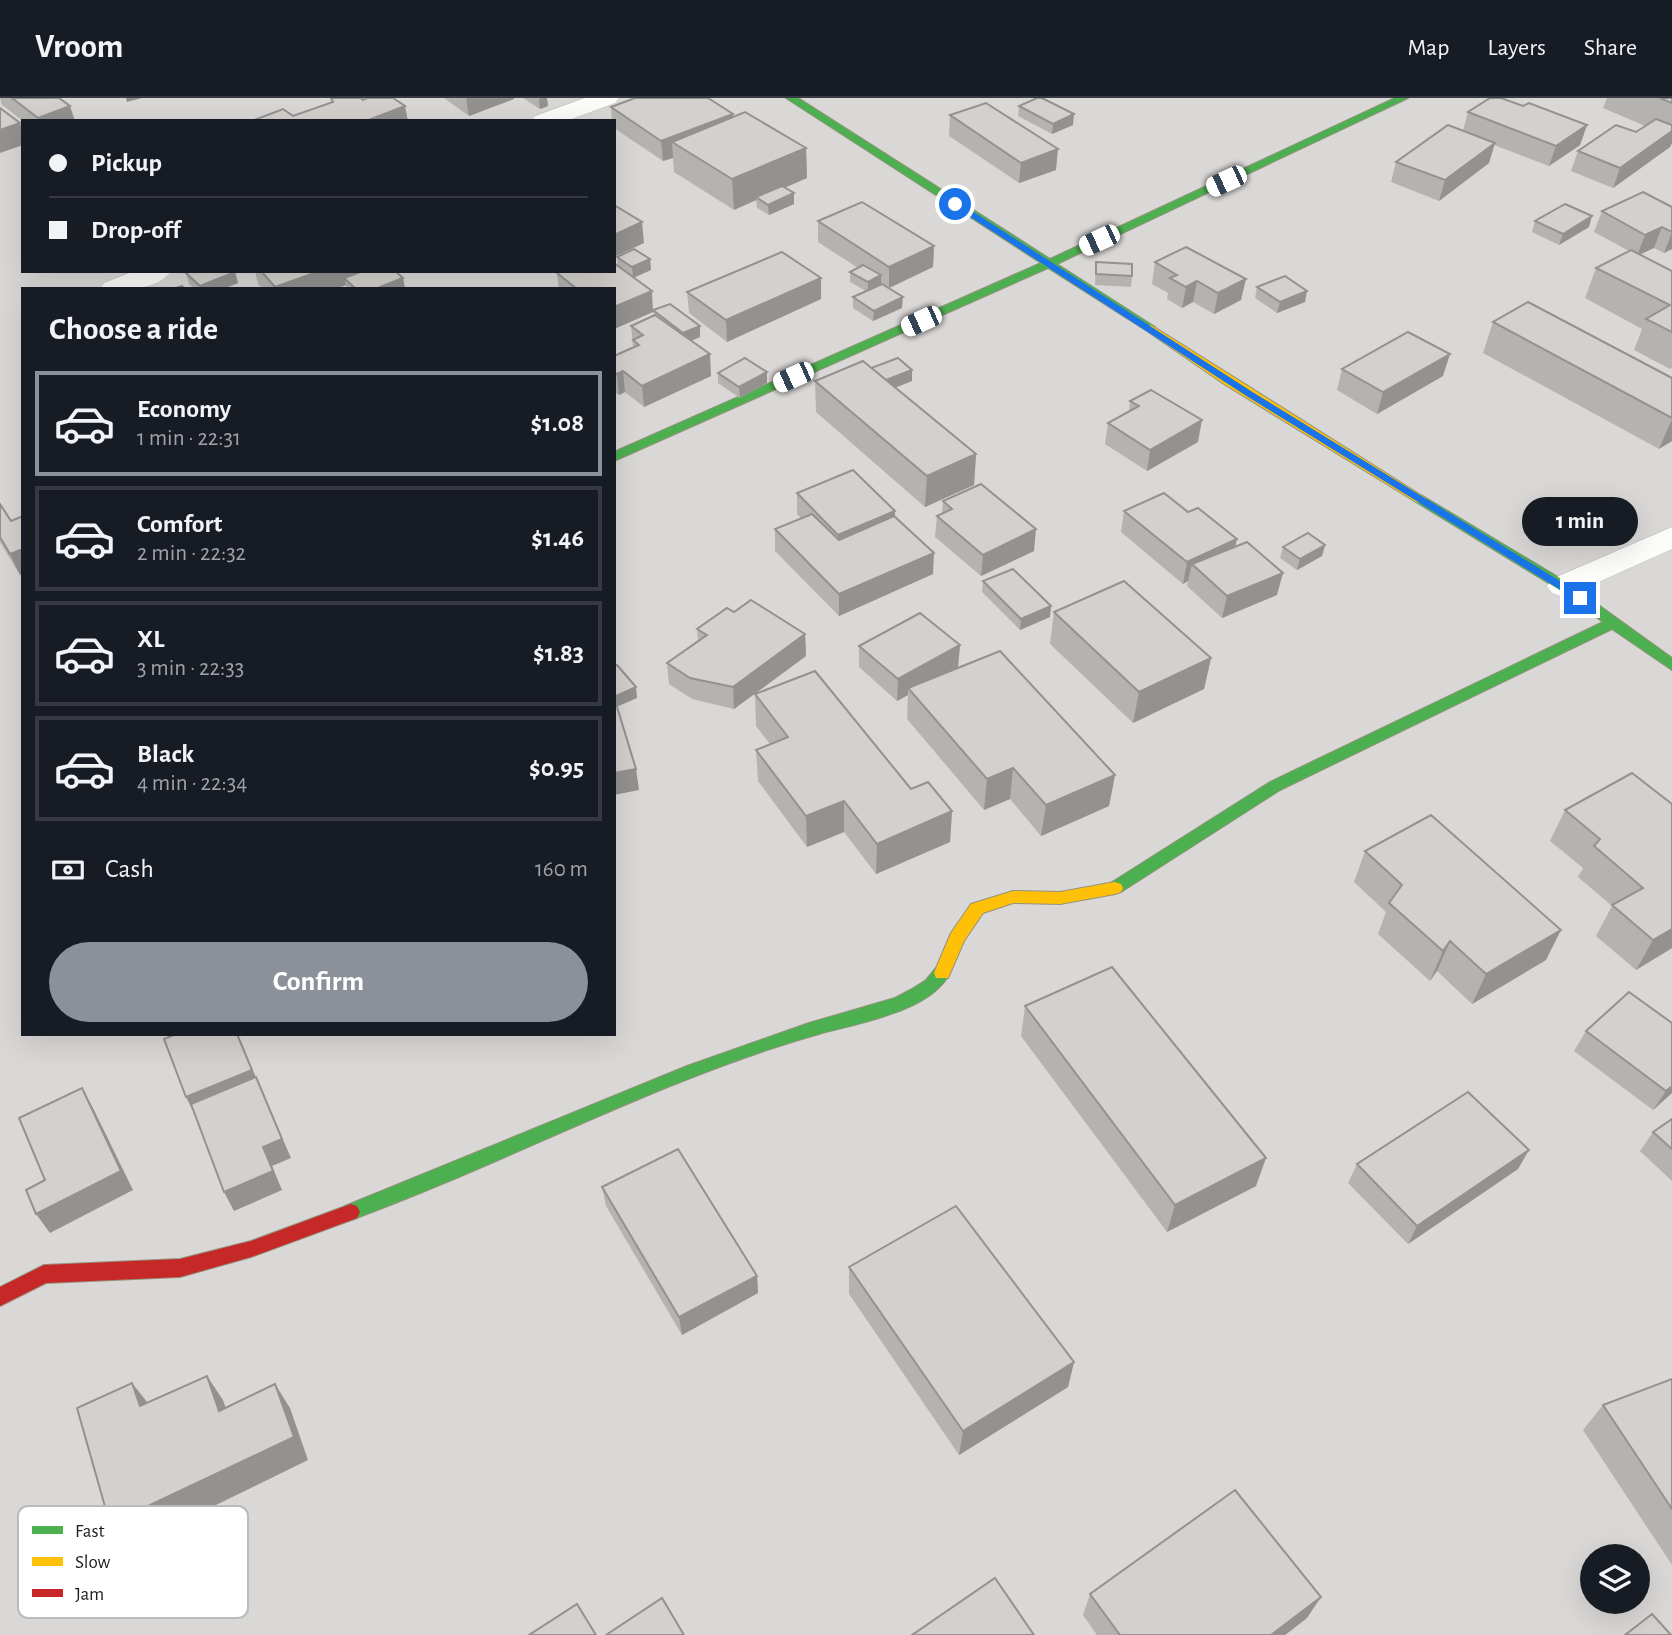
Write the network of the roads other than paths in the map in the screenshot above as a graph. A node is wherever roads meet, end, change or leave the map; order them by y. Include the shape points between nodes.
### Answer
1 (607, 98) edge
2 (791, 98) edge
3 (1402, 98) edge
4 (549, 119) edge
5 (1048, 264) junction
6 (153, 273) edge
7 (118, 287) edge
8 (616, 456) edge
9 (1672, 537) edge
10 (1563, 586) junction
11 (1615, 622) junction
12 (1672, 665) edge
13 (0, 1297) edge

1 - 4 street
2 - 5 street
3 - 5 street
5 - 8 street
5 - 10 street via 1321,439
6 - 7 street
9 - 10 street
10 - 11 street
11 - 12 street
11 - 13 street via 1275,786 1110,891 1060,898 1013,897 977,908 957,938 941,976 918,996 736,1053 439,1180 251,1249 180,1268 44,1274

